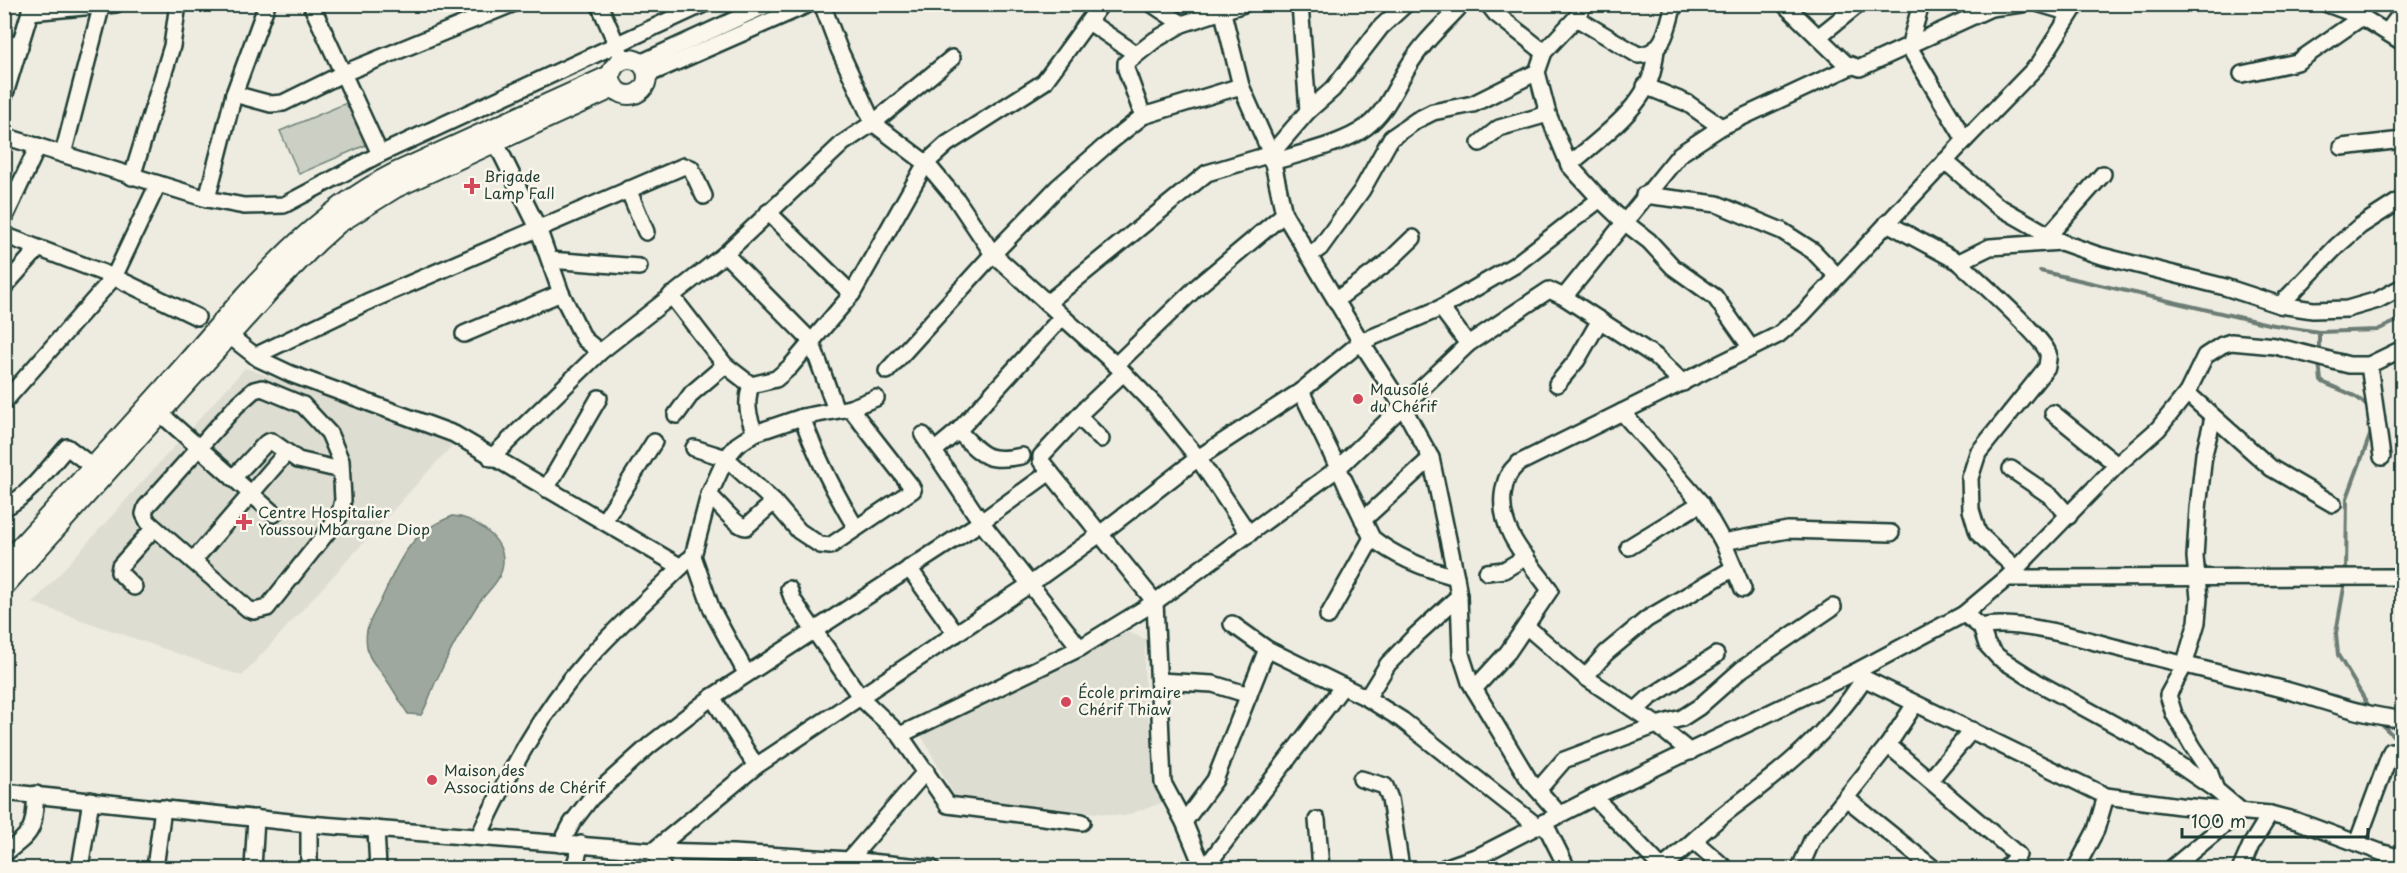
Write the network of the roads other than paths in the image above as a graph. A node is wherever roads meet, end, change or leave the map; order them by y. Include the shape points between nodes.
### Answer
1 (178, 4) edge
2 (267, 4) edge
3 (311, 4) edge
4 (512, 4) edge
5 (599, 4) edge
6 (704, 4) edge
7 (769, 4) edge
8 (809, 4) edge
9 (822, 4) edge
10 (1101, 4) edge
11 (1152, 4) edge
12 (1244, 4) edge
13 (1300, 4) edge
14 (1406, 4) edge
15 (1462, 4) edge
16 (1488, 4) edge
17 (1674, 4) edge
18 (1784, 4) edge
19 (1859, 4) edge
20 (1921, 4) edge
21 (2022, 4) edge
22 (2040, 4) edge
23 (2326, 4) edge
24 (107, 5) edge
25 (30, 8) edge
26 (685, 8) edge
27 (2074, 9) edge
28 (1580, 11) edge
29 (2403, 12) edge
30 (1223, 13) junction
31 (2362, 17) junction
32 (1089, 22) junction
33 (1182, 24) junction
34 (2387, 32) junction
35 (699, 37) junction
36 (1818, 37) junction
37 (4, 42) edge
38 (2403, 42) edge
39 (20, 46) junction
40 (1909, 47) junction
41 (1656, 50) junction
42 (1544, 52) junction
43 (1136, 54) junction
44 (952, 58) dead end
45 (632, 60) junction
46 (1852, 66) junction
47 (1537, 72) junction
48 (344, 73) junction
49 (2242, 74) dead end
50 (612, 82) junction
51 (1241, 86) junction
52 (1645, 86) junction
53 (234, 94) junction
54 (4, 96) edge
55 (1308, 111) junction
56 (1548, 114) junction
57 (1143, 116) junction
58 (873, 123) junction
59 (1721, 127) junction
60 (4, 136) edge
61 (1965, 140) junction
62 (2403, 140) edge
63 (1480, 142) dead end
64 (496, 143) junction
65 (38, 146) junction
66 (2342, 147) dead end
67 (63, 154) junction
68 (380, 154) junction
69 (1272, 158) junction
70 (1945, 162) junction
71 (926, 163) junction
72 (1569, 165) junction
73 (2103, 174) dead end
74 (132, 177) junction
75 (158, 184) junction
76 (628, 189) junction
77 (1644, 195) junction
78 (704, 196) dead end
79 (207, 199) junction
80 (1600, 199) junction
81 (2403, 199) edge
82 (768, 212) junction
83 (1284, 214) junction
84 (4, 219) edge
85 (1623, 221) junction
86 (1887, 223) junction
87 (538, 228) junction
88 (646, 232) dead end
89 (4, 235) edge
90 (1413, 238) dead end
91 (2055, 239) junction
92 (38, 249) junction
93 (725, 254) junction
94 (993, 254) junction
95 (1309, 256) junction
96 (550, 260) junction
97 (1959, 262) junction
98 (639, 267) dead end
99 (1837, 276) junction
100 (114, 277) junction
101 (4, 287) edge
102 (2403, 287) edge
103 (561, 293) junction
104 (852, 294) junction
105 (671, 296) junction
106 (1564, 297) junction
107 (1335, 300) junction
108 (1047, 303) junction
109 (2280, 305) junction
110 (1441, 308) junction
111 (196, 317) dead end
112 (1062, 317) junction
113 (1600, 320) junction
114 (464, 334) dead end
115 (231, 337) junction
116 (811, 341) junction
117 (1360, 342) junction
118 (1468, 345) junction
119 (1751, 348) junction
120 (2403, 349) edge
121 (600, 352) junction
122 (255, 356) junction
123 (725, 365) junction
124 (2369, 365) junction
125 (1120, 369) junction
126 (887, 371) dead end
127 (1683, 383) junction
128 (1557, 384) dead end
129 (751, 385) junction
130 (1301, 391) junction
131 (2187, 393) junction
132 (599, 398) dead end
133 (876, 398) dead end
134 (4, 402) edge
135 (1403, 407) junction
136 (155, 409) junction
137 (843, 409) junction
138 (1622, 412) junction
139 (2053, 413) dead end
140 (676, 415) dead end
141 (802, 417) junction
142 (1078, 417) junction
143 (2213, 418) junction
144 (958, 431) junction
145 (755, 433) junction
146 (923, 435) dead end
147 (1101, 440) dead end
148 (654, 442) dead end
149 (199, 448) junction
150 (694, 448) dead end
151 (934, 451) junction
152 (286, 453) junction
153 (1022, 456) dead end
154 (2382, 457) dead end
155 (491, 458) junction
156 (726, 458) junction
157 (1198, 458) junction
158 (1431, 458) junction
159 (2117, 465) junction
160 (93, 467) junction
161 (1337, 469) junction
162 (2011, 469) dead end
163 (341, 470) junction
164 (1050, 472) junction
165 (233, 478) junction
166 (546, 489) junction
167 (251, 494) junction
168 (709, 495) junction
169 (774, 501) junction
170 (1701, 503) junction
171 (2333, 504) dead end
172 (4, 508) edge
173 (274, 514) dead end
174 (2069, 516) junction
175 (1362, 520) junction
176 (604, 521) junction
177 (981, 522) junction
178 (154, 528) junction
179 (856, 528) junction
180 (1891, 533) dead end
181 (1100, 534) junction
182 (1249, 534) junction
183 (1372, 538) junction
184 (1723, 542) junction
185 (1629, 547) dead end
186 (1526, 557) junction
187 (193, 561) junction
188 (687, 561) junction
189 (4, 564) edge
190 (909, 568) junction
191 (1734, 568) junction
192 (1487, 572) dead end
193 (2012, 574) junction
194 (1456, 577) junction
195 (2403, 577) edge
196 (2198, 580) junction
197 (1029, 585) junction
198 (4, 587) edge
199 (134, 587) dead end
200 (789, 589) dead end
201 (1743, 589) dead end
202 (1459, 596) junction
203 (1155, 602) junction
204 (1833, 607) dead end
205 (1964, 614) junction
206 (1328, 616) dead end
207 (1232, 624) dead end
208 (1526, 626) junction
209 (1981, 627) junction
210 (814, 630) junction
211 (956, 634) junction
212 (1080, 648) junction
213 (1267, 649) junction
214 (1716, 655) dead end
215 (2184, 666) junction
216 (746, 673) junction
217 (1858, 676) junction
218 (1585, 677) junction
219 (1159, 681) junction
220 (1343, 687) junction
221 (1474, 689) junction
222 (1249, 695) junction
223 (712, 697) junction
224 (861, 698) junction
225 (1367, 698) junction
226 (1915, 704) junction
227 (1636, 710) junction
228 (2403, 718) edge
229 (1658, 725) junction
230 (1972, 730) junction
231 (900, 735) junction
232 (1888, 745) junction
233 (2391, 751) dead end
234 (1690, 752) junction
235 (756, 766) junction
236 (926, 771) junction
237 (1361, 779) dead end
238 (1930, 780) junction
239 (1538, 790) junction
240 (2216, 790) junction
241 (4, 792) edge
242 (36, 794) junction
243 (2106, 796) junction
244 (1594, 797) junction
245 (1846, 798) junction
246 (91, 800) junction
247 (164, 808) junction
248 (2241, 811) junction
249 (2270, 814) junction
250 (1560, 815) junction
251 (256, 818) junction
252 (1317, 820) dead end
253 (1082, 822) dead end
254 (1184, 822) junction
255 (309, 824) junction
256 (1540, 824) junction
257 (376, 829) junction
258 (478, 836) junction
259 (1694, 841) junction
260 (2356, 843) junction
261 (561, 844) junction
262 (580, 844) junction
263 (653, 850) junction
264 (733, 853) junction
265 (4, 854) edge
266 (2403, 858) edge
267 (849, 860) junction
268 (829, 864) edge
269 (1716, 865) edge
270 (2077, 866) dead end
271 (80, 868) edge
272 (155, 868) edge
273 (253, 868) edge
274 (309, 868) edge
275 (378, 868) edge
276 (574, 868) edge
277 (663, 868) edge
278 (742, 868) edge
279 (930, 868) edge
280 (1204, 868) edge
281 (1321, 868) edge
282 (1401, 868) edge
283 (1444, 868) edge
284 (1567, 868) edge
285 (1800, 868) edge
286 (1933, 868) edge
287 (2006, 868) edge
288 (2172, 868) edge
289 (2241, 868) edge

1 - 74 street via 172,46
2 - 53 street
3 - 48 street
4 - 48 street
5 - 45 street
6 - 26 street
7 - 35 street
8 - 45 street
9 - 58 street
10 - 32 street
11 - 33 street
12 - 30 street
13 - 55 street
14 - 55 street via 1381,27 1334,88
15 - 69 street via 1421,49 1398,89 1367,126 1348,138
16 - 42 street
17 - 41 street
18 - 36 street
19 - 36 street
20 - 40 street
21 - 40 street via 1991,8
22 - 27 street
23 - 31 street
24 - 25 street
24 - 67 street
25 - 39 street
26 - 35 street
26 - 45 street
27 - 61 street via 2039,64
28 - 41 street via 1638,55
28 - 42 street
29 - 34 street
30 - 33 street
30 - 51 street
31 - 34 street
31 - 49 street via 2297,62
32 - 43 street
32 - 71 street via 1044,82 947,144
33 - 43 street
34 - 38 street
35 - 45 street
36 - 46 street
37 - 39 street
39 - 54 street
40 - 46 street via 1860,68
40 - 61 street
41 - 52 street via 1652,74
42 - 47 street
43 - 57 street via 1125,67
44 - 58 street
45 - 50 main road via 615,65
45 - 50 main road via 645,86 636,94 624,95
45 - 68 street
46 - 59 street
47 - 56 street
47 - 95 street via 1473,104 1433,112 1391,138 1362,190 1320,248
48 - 53 street via 278,104
48 - 68 street
50 - 64 main road
50 - 136 main road via 394,173 333,209 265,274
51 - 57 street
51 - 69 street
52 - 59 street via 1687,103
52 - 72 street via 1608,132
53 - 79 street
55 - 69 street
56 - 63 street via 1499,128
56 - 72 street
57 - 94 street via 1058,187
58 - 71 street
58 - 82 street via 843,143
59 - 77 street via 1680,154
60 - 65 street
61 - 70 street
62 - 66 street
64 - 87 street
64 - 115 main road via 396,188 338,225 293,267
65 - 67 street
65 - 84 street
67 - 74 street
68 - 79 street via 284,205 244,206
69 - 83 street
69 - 108 street via 1208,173
70 - 86 street
70 - 91 street via 1996,205
71 - 94 street via 957,200
71 - 104 street
72 - 80 street
73 - 91 street
74 - 75 street
75 - 79 street
75 - 100 street
76 - 78 street via 687,165
76 - 87 street
76 - 88 street
77 - 85 street
77 - 99 street via 1728,208 1782,231 1813,250
80 - 85 street
80 - 110 street via 1515,266
81 - 109 street via 2360,226
82 - 93 street
82 - 104 street
83 - 95 street
83 - 125 street via 1198,286
85 - 106 street
85 - 119 street via 1673,267 1715,297
86 - 97 street
86 - 99 street
87 - 96 street
87 - 122 street via 367,302
89 - 92 street
90 - 107 street via 1388,262
91 - 97 street via 1990,247
91 - 109 street via 2098,255
92 - 100 street
92 - 101 street
93 - 105 street
93 - 116 street
94 - 108 street
94 - 126 street
95 - 107 street
96 - 98 street
96 - 103 street
97 - 193 street via 2028,328 2049,356 2047,367 1977,453 1970,478 1971,510 1978,533
99 - 119 street via 1802,315 1778,335
100 - 111 street
100 - 134 street
102 - 109 street via 2347,309 2313,310
103 - 114 street
103 - 121 street via 584,339
104 - 116 street
105 - 121 street
105 - 123 street
106 - 113 street
106 - 118 street via 1549,290
107 - 117 street
108 - 112 street
110 - 117 street
110 - 118 street
112 - 125 street
112 - 144 street
113 - 127 street via 1655,356
113 - 128 street via 1577,360
115 - 122 street
115 - 136 main road
116 - 129 street via 776,379
116 - 137 street
117 - 130 street
117 - 135 street
118 - 135 street
119 - 127 street
120 - 124 street
121 - 155 street
122 - 155 street via 325,388 454,435
123 - 129 street
123 - 140 street via 692,393
124 - 131 street via 2349,365 2275,346 2231,342 2205,356
124 - 154 street
125 - 142 street
125 - 157 street
127 - 138 street
129 - 145 street via 747,413
130 - 157 street
130 - 161 street
131 - 143 street
131 - 159 street via 2158,429
132 - 166 street
133 - 137 street
135 - 158 street
135 - 161 street
136 - 149 street
136 - 160 main road
136 - 198 main road
137 - 141 street
137 - 179 street via 912,490
138 - 170 street
138 - 186 street via 1510,470 1504,482 1504,521
139 - 159 street
141 - 145 street
141 - 179 street via 818,457
142 - 147 street
142 - 164 street via 1041,456
143 - 171 street via 2271,468
143 - 196 street via 2204,454 2198,509
144 - 151 street
144 - 153 street via 988,457 999,460
145 - 156 street via 737,444
146 - 151 street
148 - 176 street
149 - 163 street via 249,393 262,388 303,405 318,420 337,448
149 - 165 street
149 - 178 street via 146,507 144,514
150 - 156 street
151 - 177 street
152 - 163 street via 306,463
152 - 165 street via 272,441 266,443
152 - 167 street
155 - 166 street
156 - 168 street
156 - 169 street
157 - 181 street
157 - 182 street
158 - 175 street
158 - 194 street
159 - 174 street
160 - 172 street via 68,447
160 - 189 main road
161 - 175 street
161 - 182 street
162 - 174 street via 2052,496
163 - 187 street via 343,500 339,517 267,608 248,609
164 - 177 street
164 - 181 street
165 - 167 street
166 - 176 street
167 - 173 street
167 - 187 street
168 - 169 street via 736,524 746,527
168 - 188 street
169 - 179 street via 799,531 825,547
170 - 184 street
170 - 185 street
174 - 193 street
175 - 183 street
176 - 188 street
177 - 190 street
177 - 197 street
178 - 187 street
178 - 199 street via 120,566 119,573
180 - 184 street via 1788,530
181 - 197 street
181 - 203 street
182 - 203 street
183 - 194 street via 1391,553
183 - 206 street
184 - 191 street
186 - 192 street via 1504,570
186 - 208 street via 1550,590
188 - 216 street
188 - 258 street via 580,669 548,711 508,774
190 - 210 street
190 - 211 street
191 - 201 street
191 - 218 street via 1647,619 1606,653
193 - 196 street
193 - 205 street
194 - 202 street
195 - 196 street
196 - 215 street via 2197,622
197 - 211 street
197 - 212 street
200 - 210 street
202 - 221 street via 1461,654
202 - 225 street via 1388,663
203 - 212 street
203 - 219 street
204 - 229 street via 1742,669 1699,707 1682,718
205 - 209 street
205 - 217 street
207 - 213 street
208 - 218 street
208 - 221 street
209 - 215 street via 1993,624 2069,634
209 - 240 street via 1987,645 1998,657 2141,739
210 - 216 street
210 - 224 street
211 - 224 street
212 - 231 street
213 - 220 street
213 - 222 street
214 - 227 street
215 - 228 street via 2375,716
215 - 240 street via 2168,698
216 - 223 street
217 - 226 street
217 - 234 street
217 - 259 street via 1845,708 1822,734
218 - 227 street
219 - 222 street via 1213,684
219 - 254 street via 1163,783
220 - 225 street
220 - 280 street
221 - 239 street
222 - 254 street via 1215,780
223 - 235 street
223 - 261 street via 591,798
224 - 231 street
224 - 235 street
225 - 256 street
226 - 230 street
226 - 232 street
227 - 229 street
229 - 234 street
229 - 239 street via 1564,760
230 - 238 street
230 - 243 street
231 - 236 street
232 - 238 street
232 - 245 street
233 - 260 street
234 - 244 street
235 - 263 street
236 - 253 street via 948,805
236 - 267 street
237 - 282 street via 1384,786 1390,799
238 - 287 street via 2019,855
239 - 250 street
240 - 248 street
241 - 242 street
242 - 246 street
242 - 265 street via 33,829
243 - 248 street
243 - 270 street via 2096,830
244 - 250 street
244 - 259 street via 1662,868
245 - 285 street via 1812,840
245 - 286 street
246 - 247 street
246 - 271 street
247 - 251 street
247 - 272 street
248 - 249 street
248 - 288 street
249 - 260 street
249 - 289 street
250 - 256 street
251 - 255 street
251 - 273 street
252 - 281 street
254 - 280 street
255 - 257 street
255 - 274 street
256 - 283 street via 1481,855
256 - 284 street
257 - 258 street
257 - 275 street
258 - 261 street
259 - 269 street
260 - 266 street
261 - 262 street
262 - 263 street
262 - 276 street
263 - 264 street
263 - 277 street
264 - 268 street
264 - 278 street
267 - 268 street
267 - 279 street

